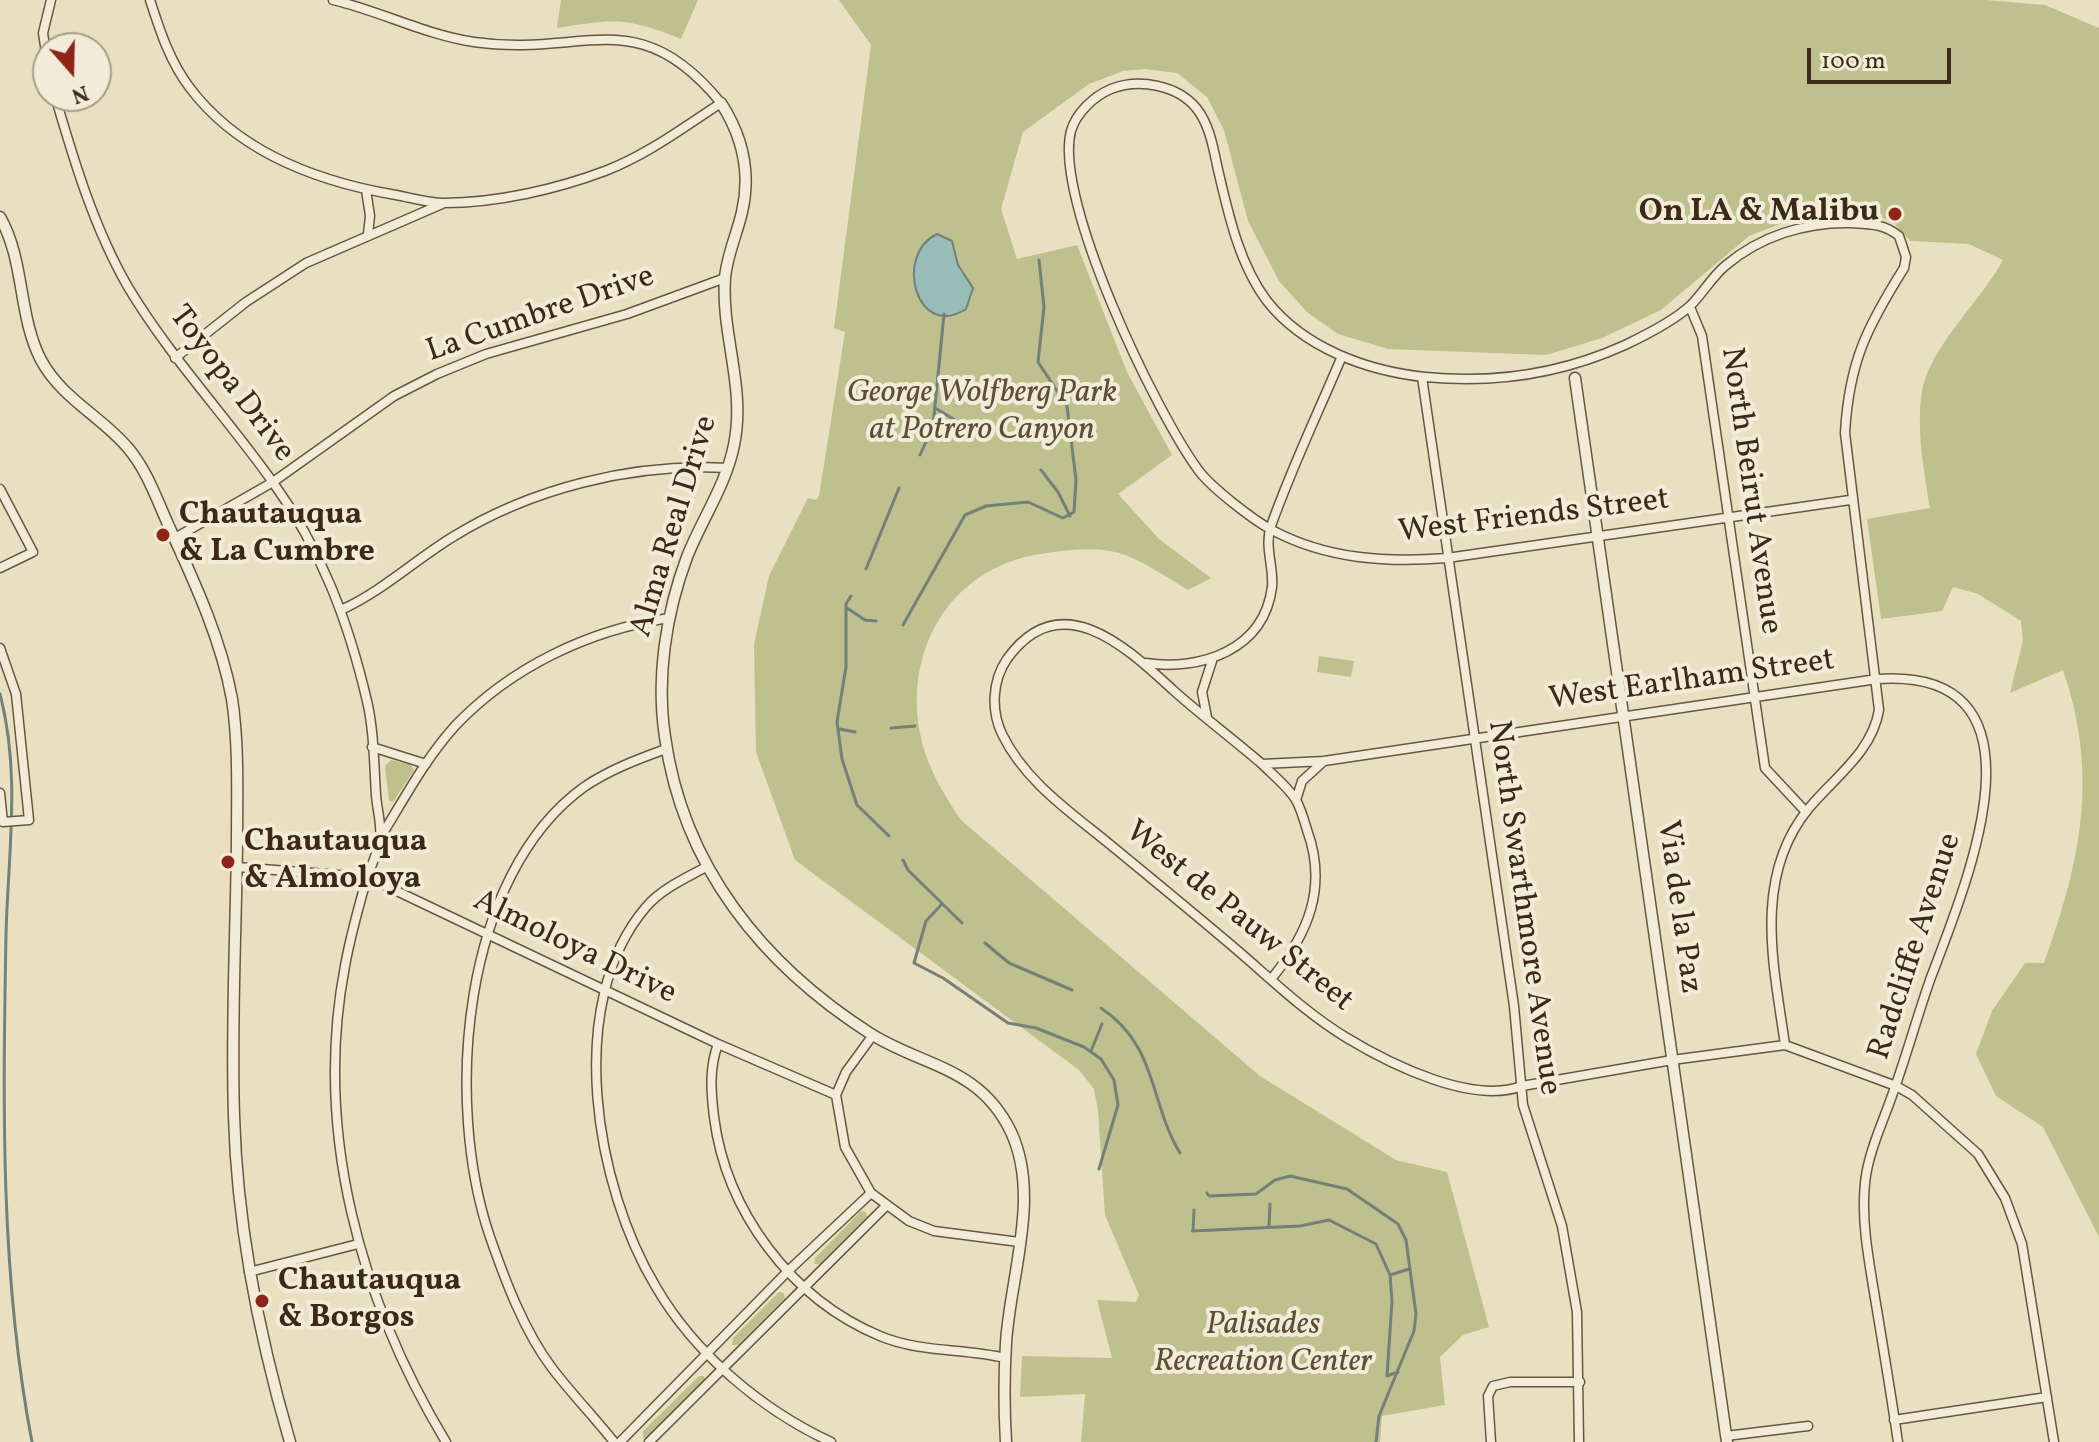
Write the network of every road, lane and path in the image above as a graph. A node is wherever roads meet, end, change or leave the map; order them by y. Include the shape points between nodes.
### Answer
1 (51, 0) edge
2 (150, 0) edge
3 (333, 0) edge
4 (43, 32) edge
5 (721, 103) junction
6 (60, 112) edge
7 (366, 190) junction
8 (443, 203) junction
9 (0, 217) edge
10 (368, 234) junction
11 (725, 278) junction
12 (1690, 307) junction
13 (1342, 356) junction
14 (175, 358) junction
15 (1422, 377) junction
16 (1575, 378) dead end
17 (727, 468) junction
18 (273, 482) junction
19 (0, 489) edge
20 (1850, 500) junction
21 (1729, 516) junction
22 (1270, 530) junction
23 (1596, 536) junction
24 (175, 538) junction
25 (1447, 558) junction
26 (0, 568) edge
27 (343, 609) junction
28 (669, 618) junction
29 (0, 648) edge
30 (1144, 663) junction
31 (1210, 664) junction
32 (1877, 679) junction
33 (1754, 699) junction
34 (1624, 717) junction
35 (1207, 718) junction
36 (1474, 737) junction
37 (372, 747) junction
38 (666, 749) junction
39 (1324, 761) junction
40 (426, 764) junction
41 (1262, 764) junction
42 (0, 793) edge
43 (1296, 800) junction
44 (1806, 812) junction
45 (380, 839) junction
46 (237, 867) junction
47 (706, 867) junction
48 (366, 879) junction
49 (488, 934) junction
50 (1272, 978) junction
51 (607, 990) junction
52 (873, 1035) junction
53 (718, 1044) junction
54 (1785, 1045) junction
55 (1672, 1060) junction
56 (1522, 1086) junction
57 (1896, 1086) junction
58 (1504, 1093) junction
59 (836, 1095) junction
60 (1523, 1105) junction
61 (871, 1193) junction
62 (886, 1206) junction
63 (1019, 1242) junction
64 (358, 1244) junction
65 (788, 1271) junction
66 (249, 1272) junction
67 (803, 1287) junction
68 (708, 1352) junction
69 (1005, 1358) junction
70 (722, 1366) junction
71 (1580, 1382) junction
72 (2047, 1397) junction
73 (1894, 1420) junction
74 (1808, 1426) dead end
75 (1727, 1439) edge
76 (290, 1442) edge
77 (446, 1442) edge
78 (617, 1442) edge
79 (649, 1442) edge
80 (831, 1442) edge
81 (1006, 1442) edge
82 (1491, 1442) edge
83 (1579, 1442) edge
84 (1898, 1442) edge
85 (2054, 1442) edge

1 - 4 street
2 - 7 street via 164,44 214,116 303,172
3 - 5 street via 472,42 542,45 599,37 651,44 697,72
5 - 8 street via 607,170 519,194
5 - 11 street, Alma Real Drive via 737,133 746,169 742,213
6 - 14 street, Toyopa Drive via 91,209 127,284
7 - 8 street
7 - 10 street
8 - 10 street
9 - 24 street via 14,248 41,359 72,399 127,447
10 - 14 street via 306,263
11 - 17 street, Alma Real Drive via 739,404
11 - 18 street, La Cumbre Drive via 437,374 352,423
12 - 15 street via 1630,343 1573,367 1508,379
12 - 20 street via 1723,268 1778,234 1838,223 1879,224 1899,236 1904,268 1860,344 1851,378 1845,433
12 - 21 street, North Beirut Avenue via 1702,336
13 - 15 street
13 - 22 street
13 - 22 street, West Friends Street via 1309,341 1264,297 1238,241 1197,108 1150,83 1113,88 1080,112 1070,133 1072,179 1090,242 1144,378 1203,476
14 - 18 street, Toyopa Drive
15 - 25 street, North Swarthmore Avenue
16 - 23 street, Via de la Paz
17 - 27 street via 620,474 536,497 451,538
17 - 28 street, Alma Real Drive via 687,558
18 - 24 street, La Cumbre Drive
18 - 27 street, Toyopa Drive
19 - 26 street via 33,552
20 - 21 street, West Friends Street
20 - 32 street
21 - 23 street, West Friends Street
21 - 33 street, North Beirut Avenue
22 - 25 street, West Friends Street via 1351,557 1397,562
22 - 31 street via 1272,589 1264,612 1241,643
23 - 25 street, West Friends Street
23 - 34 street, Via de la Paz
24 - 46 street via 222,657 232,700
25 - 36 street, North Swarthmore Avenue
27 - 37 street, Toyopa Drive via 368,705
28 - 38 street, Alma Real Drive via 663,665
28 - 40 street via 604,631 555,652 502,686 455,726
29 - 42 street via 16,694 29,820 10,821
30 - 31 street
30 - 35 street
30 - 50 street, West de Pauw Street via 1099,630 1067,624 1048,628 1016,647 1004,664 995,719 1028,774
31 - 35 street via 1202,692
32 - 33 street, West Earlham Street
32 - 44 street via 1879,710 1870,742
32 - 57 street, Radcliffe Avenue via 1930,683 1966,709 1986,754 1988,785 1975,854
33 - 34 street, West Earlham Street
33 - 44 street, North Beirut Avenue via 1765,768
34 - 36 street, West Earlham Street
34 - 55 street, Via de la Paz
35 - 41 street
36 - 39 street, West Earlham Street
36 - 56 street, North Swarthmore Avenue
37 - 40 street
37 - 45 street, Toyopa Drive
38 - 47 street, Alma Real Drive via 681,806
38 - 49 street via 612,771 558,810 527,852
39 - 41 street, West Earlham Street
39 - 43 street via 1302,781
40 - 45 street
41 - 43 street
43 - 50 street via 1310,837 1317,886 1310,921
44 - 54 street via 1780,861 1771,905 1769,935
45 - 48 street, Toyopa Drive
46 - 48 street, Almoloya Drive
46 - 66 street via 234,1117
47 - 51 street via 647,905 621,949
47 - 52 street, Alma Real Drive via 757,941 787,971
48 - 49 street, Almoloya Drive
48 - 64 street, Toyopa Drive via 337,1020 339,1128
49 - 51 street, Almoloya Drive
49 - 78 street via 467,1040 467,1093 476,1180 489,1235 516,1303 550,1366
50 - 58 street, West de Pauw Street via 1317,1019 1380,1056 1438,1081
51 - 53 street, Almoloya Drive
51 - 68 street via 600,1022 598,1103 612,1186 628,1234 657,1289
52 - 59 street
52 - 63 street, Alma Real Drive via 953,1070 994,1106 1011,1132 1020,1162
53 - 59 street, Almoloya Drive
53 - 65 street via 711,1071 712,1104 729,1179 755,1230
54 - 55 street
54 - 57 street
55 - 56 street
55 - 75 street, Via de la Paz
56 - 58 street
56 - 60 street, North Swarthmore Avenue
57 - 72 street, Radcliffe Avenue via 1978,1154 2005,1198 2022,1244
57 - 73 street via 1865,1182 1867,1244
58 - 60 street
59 - 61 street via 845,1147
60 - 71 street, North Swarthmore Avenue via 1562,1226 1577,1312
61 - 62 street
61 - 65 street
62 - 63 street via 934,1231
62 - 67 street
63 - 69 street, Alma Real Drive
64 - 66 street
64 - 77 street, Toyopa Drive via 391,1337
65 - 67 street
65 - 68 street
66 - 76 street
67 - 69 street via 880,1336 932,1351
67 - 70 street
68 - 70 street
68 - 78 street
69 - 81 street, Alma Real Drive
70 - 79 street
70 - 80 street via 783,1416
71 - 82 street via 1493,1386 1488,1396
71 - 83 street, North Swarthmore Avenue
72 - 73 street
72 - 85 street, Radcliffe Avenue
73 - 84 street
74 - 75 street

